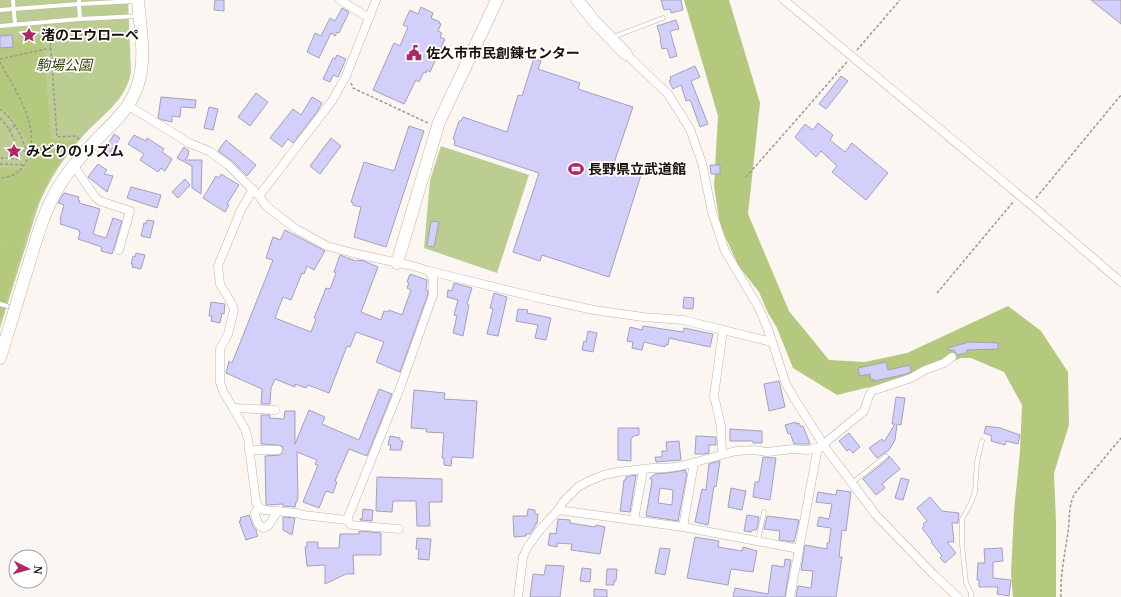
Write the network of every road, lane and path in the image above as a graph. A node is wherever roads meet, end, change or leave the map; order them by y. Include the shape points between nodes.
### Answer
1 (13, 0) edge
2 (340, 0) edge
3 (376, 0) edge
4 (497, 0) edge
5 (577, 0) edge
6 (784, 0) edge
7 (900, 0) edge
8 (138, 1) edge
9 (79, 2) edge
10 (14, 9) junction
11 (0, 10) edge
12 (139, 16) junction
13 (368, 18) junction
14 (663, 18) dead end
15 (80, 19) junction
16 (44, 22) junction
17 (15, 24) junction
18 (0, 26) edge
19 (611, 38) junction
20 (50, 48) junction
21 (626, 54) joint
22 (852, 56) junction
23 (0, 60) edge
24 (351, 80) dead end
25 (1121, 95) edge
26 (129, 106) junction
27 (0, 109) edge
28 (0, 118) edge
29 (428, 123) dead end
30 (16, 125) junction
31 (9, 130) junction
32 (89, 148) junction
33 (18, 151) junction
34 (26, 151) junction
35 (28, 157) junction
36 (0, 158) edge
37 (0, 164) edge
38 (24, 165) junction
39 (74, 166) junction
40 (746, 177) dead end
41 (0, 178) edge
42 (256, 193) junction
43 (1019, 195) junction
44 (1030, 204) junction
45 (119, 250) dead end
46 (397, 263) junction
47 (429, 271) junction
48 (1121, 282) edge
49 (937, 293) dead end
50 (0, 304) edge
51 (7, 306) dead end
52 (723, 330) junction
53 (772, 342) junction
54 (952, 357) dead end
55 (0, 358) edge
56 (233, 408) junction
57 (275, 410) dead end
58 (1121, 438) edge
59 (982, 441) dead end
60 (821, 445) junction
61 (249, 450) junction
62 (278, 450) dead end
63 (722, 454) junction
64 (886, 456) dead end
65 (694, 463) junction
66 (644, 470) junction
67 (852, 483) junction
68 (259, 508) junction
69 (558, 510) junction
70 (278, 511) junction
71 (764, 512) dead end
72 (347, 520) junction
73 (634, 520) junction
74 (683, 527) junction
75 (399, 529) dead end
76 (758, 541) junction
77 (799, 549) junction
78 (518, 597) edge
79 (790, 597) edge
80 (958, 597) edge
81 (971, 597) edge
82 (1061, 597) edge

1 - 10 lane
2 - 13 street
3 - 13 street
4 - 46 street via 439,122
5 - 19 street
6 - 22 street
7 - 22 path
8 - 9 lane
8 - 12 street
9 - 10 lane
9 - 15 lane
10 - 11 lane
10 - 17 lane
12 - 15 lane
12 - 26 street via 141,70
13 - 42 street via 346,76 332,101
14 - 19 lane
15 - 16 lane
16 - 17 lane
16 - 20 path via 50,37
17 - 18 lane
19 - 21 street
20 - 23 path
20 - 32 path via 57,137 76,136
21 - 53 street via 668,94 690,129 702,163 712,212 725,251 758,308
22 - 40 path
22 - 43 street
23 - 35 path via 29,118 32,139
24 - 29 path via 353,88
25 - 44 path
26 - 32 street
26 - 42 street via 189,143 209,151 228,165
27 - 30 path
28 - 31 path
30 - 31 path
30 - 34 path
31 - 33 path
32 - 39 street
33 - 34 path
33 - 36 path via 18,159
34 - 35 path
35 - 38 path
37 - 38 path
38 - 41 path via 17,173
39 - 45 street via 100,202 130,211
39 - 55 street via 58,187 42,222
42 - 46 street via 282,220 327,246
42 - 56 street via 242,210 218,266 220,284 234,310 228,334 220,348 220,382
43 - 44 street
43 - 49 path
44 - 48 street
46 - 47 street
47 - 52 street via 594,310 683,320
47 - 72 street via 433,280 433,295 400,388
50 - 51 lane
52 - 53 street
52 - 63 street via 714,396 721,426
53 - 60 street via 786,384
54 - 60 street via 911,378 872,391 864,411
56 - 57 street
56 - 61 street via 248,439
58 - 82 path via 1072,499 1062,566
59 - 81 lane via 977,462 975,492 962,519 966,583
60 - 63 street via 808,450 754,450
60 - 67 street
60 - 77 street via 817,452
61 - 62 street
61 - 68 street
63 - 65 street
64 - 67 lane
65 - 66 street via 673,468
65 - 74 street
66 - 69 street via 618,472 589,481 572,492
66 - 73 street
67 - 80 street via 876,515
68 - 70 street
68 - 70 street via 254,513 257,522 263,528 268,526
69 - 73 street
69 - 78 street via 525,552
70 - 72 street
71 - 76 lane
72 - 75 street via 351,524
73 - 74 street
74 - 76 street
76 - 77 street
77 - 79 street

